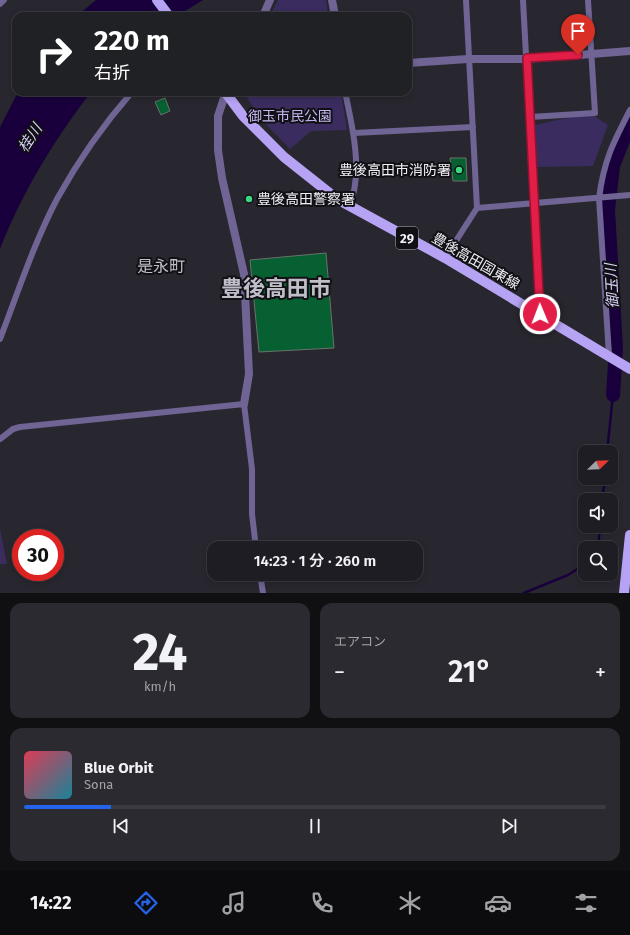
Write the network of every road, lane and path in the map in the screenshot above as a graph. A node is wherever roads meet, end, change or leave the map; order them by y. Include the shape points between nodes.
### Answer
1 (4, 0) edge
2 (157, 0) edge
3 (270, 0) edge
4 (332, 0) edge
5 (466, 0) edge
6 (523, 0) edge
7 (588, 0) edge
8 (0, 4) edge
9 (166, 12) edge
10 (265, 12) edge
11 (334, 12) edge
12 (630, 51) edge
13 (591, 54) junction
14 (527, 58) junction
15 (468, 59) junction
16 (412, 62) edge
17 (128, 96) edge
18 (225, 96) edge
19 (229, 96) edge
20 (347, 96) edge
21 (630, 110) edge
22 (530, 117) junction
23 (473, 127) junction
24 (354, 133) junction
25 (630, 195) edge
26 (599, 198) junction
27 (534, 204) junction
28 (349, 206) junction
29 (477, 208) junction
30 (445, 258) junction
31 (540, 314) junction
32 (0, 339) edge
33 (613, 358) junction
34 (630, 368) edge
35 (244, 404) junction
36 (0, 439) edge
37 (630, 535) edge
38 (255, 541) edge
39 (261, 581) edge
40 (263, 593) edge
41 (624, 593) edge

1 - 8 street
2 - 9 main road
3 - 10 street
4 - 11 street
5 - 15 street
6 - 14 street
7 - 13 street
12 - 13 street
13 - 14 street
13 - 22 street via 595,113
14 - 15 street
14 - 22 street
15 - 16 street
15 - 23 street
17 - 32 street via 87,150 58,198 35,246
18 - 35 street via 218,116 218,150 244,274 249,374
19 - 28 main road, 豊後高田国東線 / 29 via 243,116 284,157
20 - 24 street
21 - 26 street via 610,149 602,173
22 - 27 street
23 - 24 street
23 - 29 street
24 - 28 street via 354,196
25 - 26 street
26 - 27 street
26 - 33 street
27 - 29 street
27 - 31 street
28 - 30 main road, 豊後高田国東線 / 29
29 - 30 street
30 - 31 main road, 豊後高田国東線 / 29
31 - 33 main road, 豊後高田国東線 / 29
33 - 34 main road, 豊後高田国東線 / 29
35 - 36 street via 20,427
35 - 38 street via 252,469
37 - 41 main road
39 - 40 street

